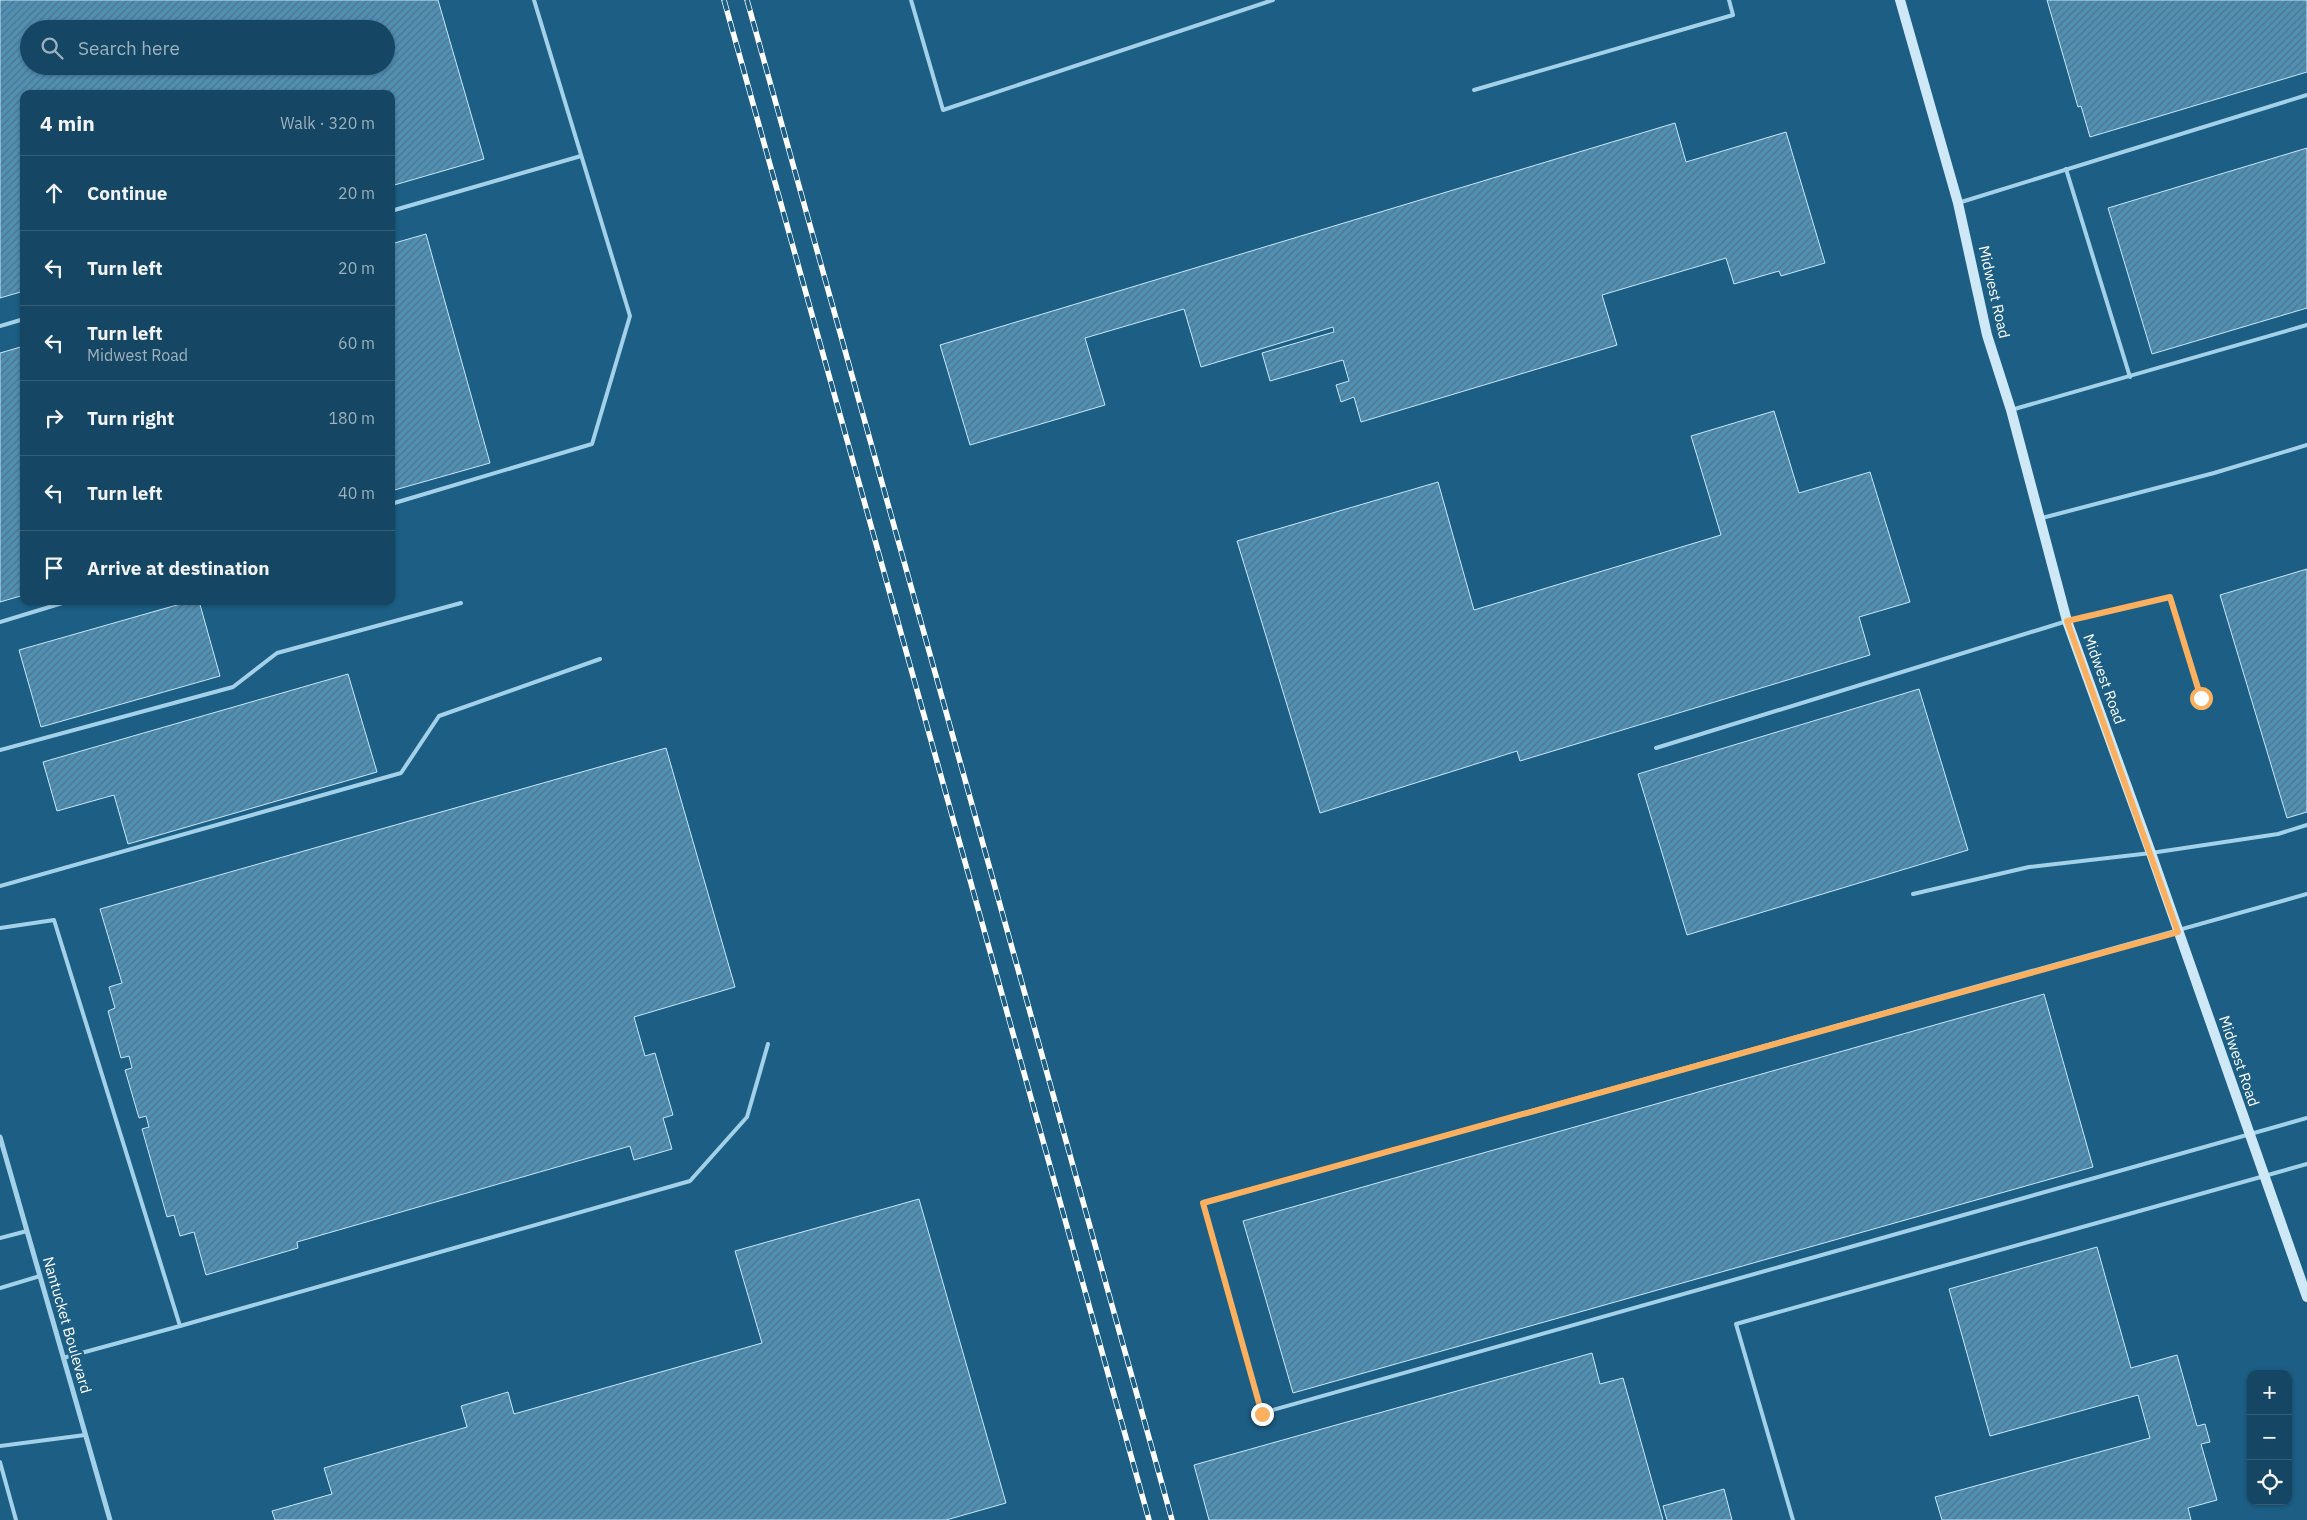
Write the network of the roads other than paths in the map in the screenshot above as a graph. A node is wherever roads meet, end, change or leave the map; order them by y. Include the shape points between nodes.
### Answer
1 (534, 0) edge
2 (910, 0) edge
3 (1273, 0) edge
4 (1729, 0) edge
5 (1900, 0) edge
6 (1474, 90) dead end
7 (2307, 95) edge
8 (581, 156) junction
9 (2066, 169) junction
10 (1958, 202) junction
11 (395, 210) edge
12 (20, 320) edge
13 (0, 326) edge
14 (2307, 326) edge
15 (2130, 377) junction
16 (2011, 410) junction
17 (2307, 445) edge
18 (395, 503) edge
19 (2040, 518) junction
20 (460, 604) dead end
21 (55, 605) edge
22 (2067, 621) junction
23 (0, 622) edge
24 (600, 659) dead end
25 (2201, 698) dead end
26 (1656, 748) dead end
27 (0, 750) edge
28 (2307, 825) edge
29 (2151, 853) junction
30 (0, 886) edge
31 (1913, 894) dead end
32 (2307, 894) edge
33 (0, 928) edge
34 (2178, 932) junction
35 (768, 1044) dead end
36 (2307, 1118) edge
37 (2249, 1135) junction
38 (0, 1137) edge
39 (2307, 1164) edge
40 (2264, 1177) junction
41 (27, 1230) junction
42 (0, 1238) edge
43 (40, 1276) junction
44 (0, 1288) edge
45 (2307, 1297) edge
46 (180, 1326) junction
47 (63, 1358) junction
48 (86, 1435) junction
49 (0, 1446) edge
50 (0, 1462) edge
51 (16, 1520) edge
52 (110, 1520) edge
53 (1793, 1520) edge

1 - 8 lane
2 - 3 lane via 943,110
4 - 6 lane via 1733,15
5 - 10 street, Midwest Road
7 - 9 lane
8 - 11 lane
8 - 18 lane via 630,316 592,444
9 - 10 lane
9 - 15 lane
10 - 16 street, Midwest Road via 1987,335
12 - 13 lane
14 - 15 lane
15 - 16 lane
16 - 19 street, Midwest Road
17 - 19 lane
19 - 22 street, Midwest Road
20 - 27 lane via 277,653 233,687
21 - 23 lane
22 - 25 lane via 2170,597
22 - 26 lane
22 - 29 street, Midwest Road
24 - 30 lane via 439,716 401,773
28 - 29 lane via 2278,834
29 - 31 lane via 2029,867
29 - 34 street, Midwest Road
32 - 34 lane
33 - 46 lane via 54,920
34 - 37 street, Midwest Road
34 - 37 lane via 1203,1203 1262,1414
35 - 46 lane via 747,1116 690,1181
36 - 37 lane
37 - 40 street, Midwest Road
38 - 41 street, Nantucket Boulevard
39 - 40 lane
40 - 45 street, Midwest Road
40 - 53 lane via 1736,1324
41 - 42 lane
41 - 43 street, Nantucket Boulevard
43 - 44 lane
43 - 47 street, Nantucket Boulevard
46 - 47 lane
47 - 48 street, Nantucket Boulevard
48 - 49 lane
48 - 52 street, Nantucket Boulevard
50 - 51 lane

